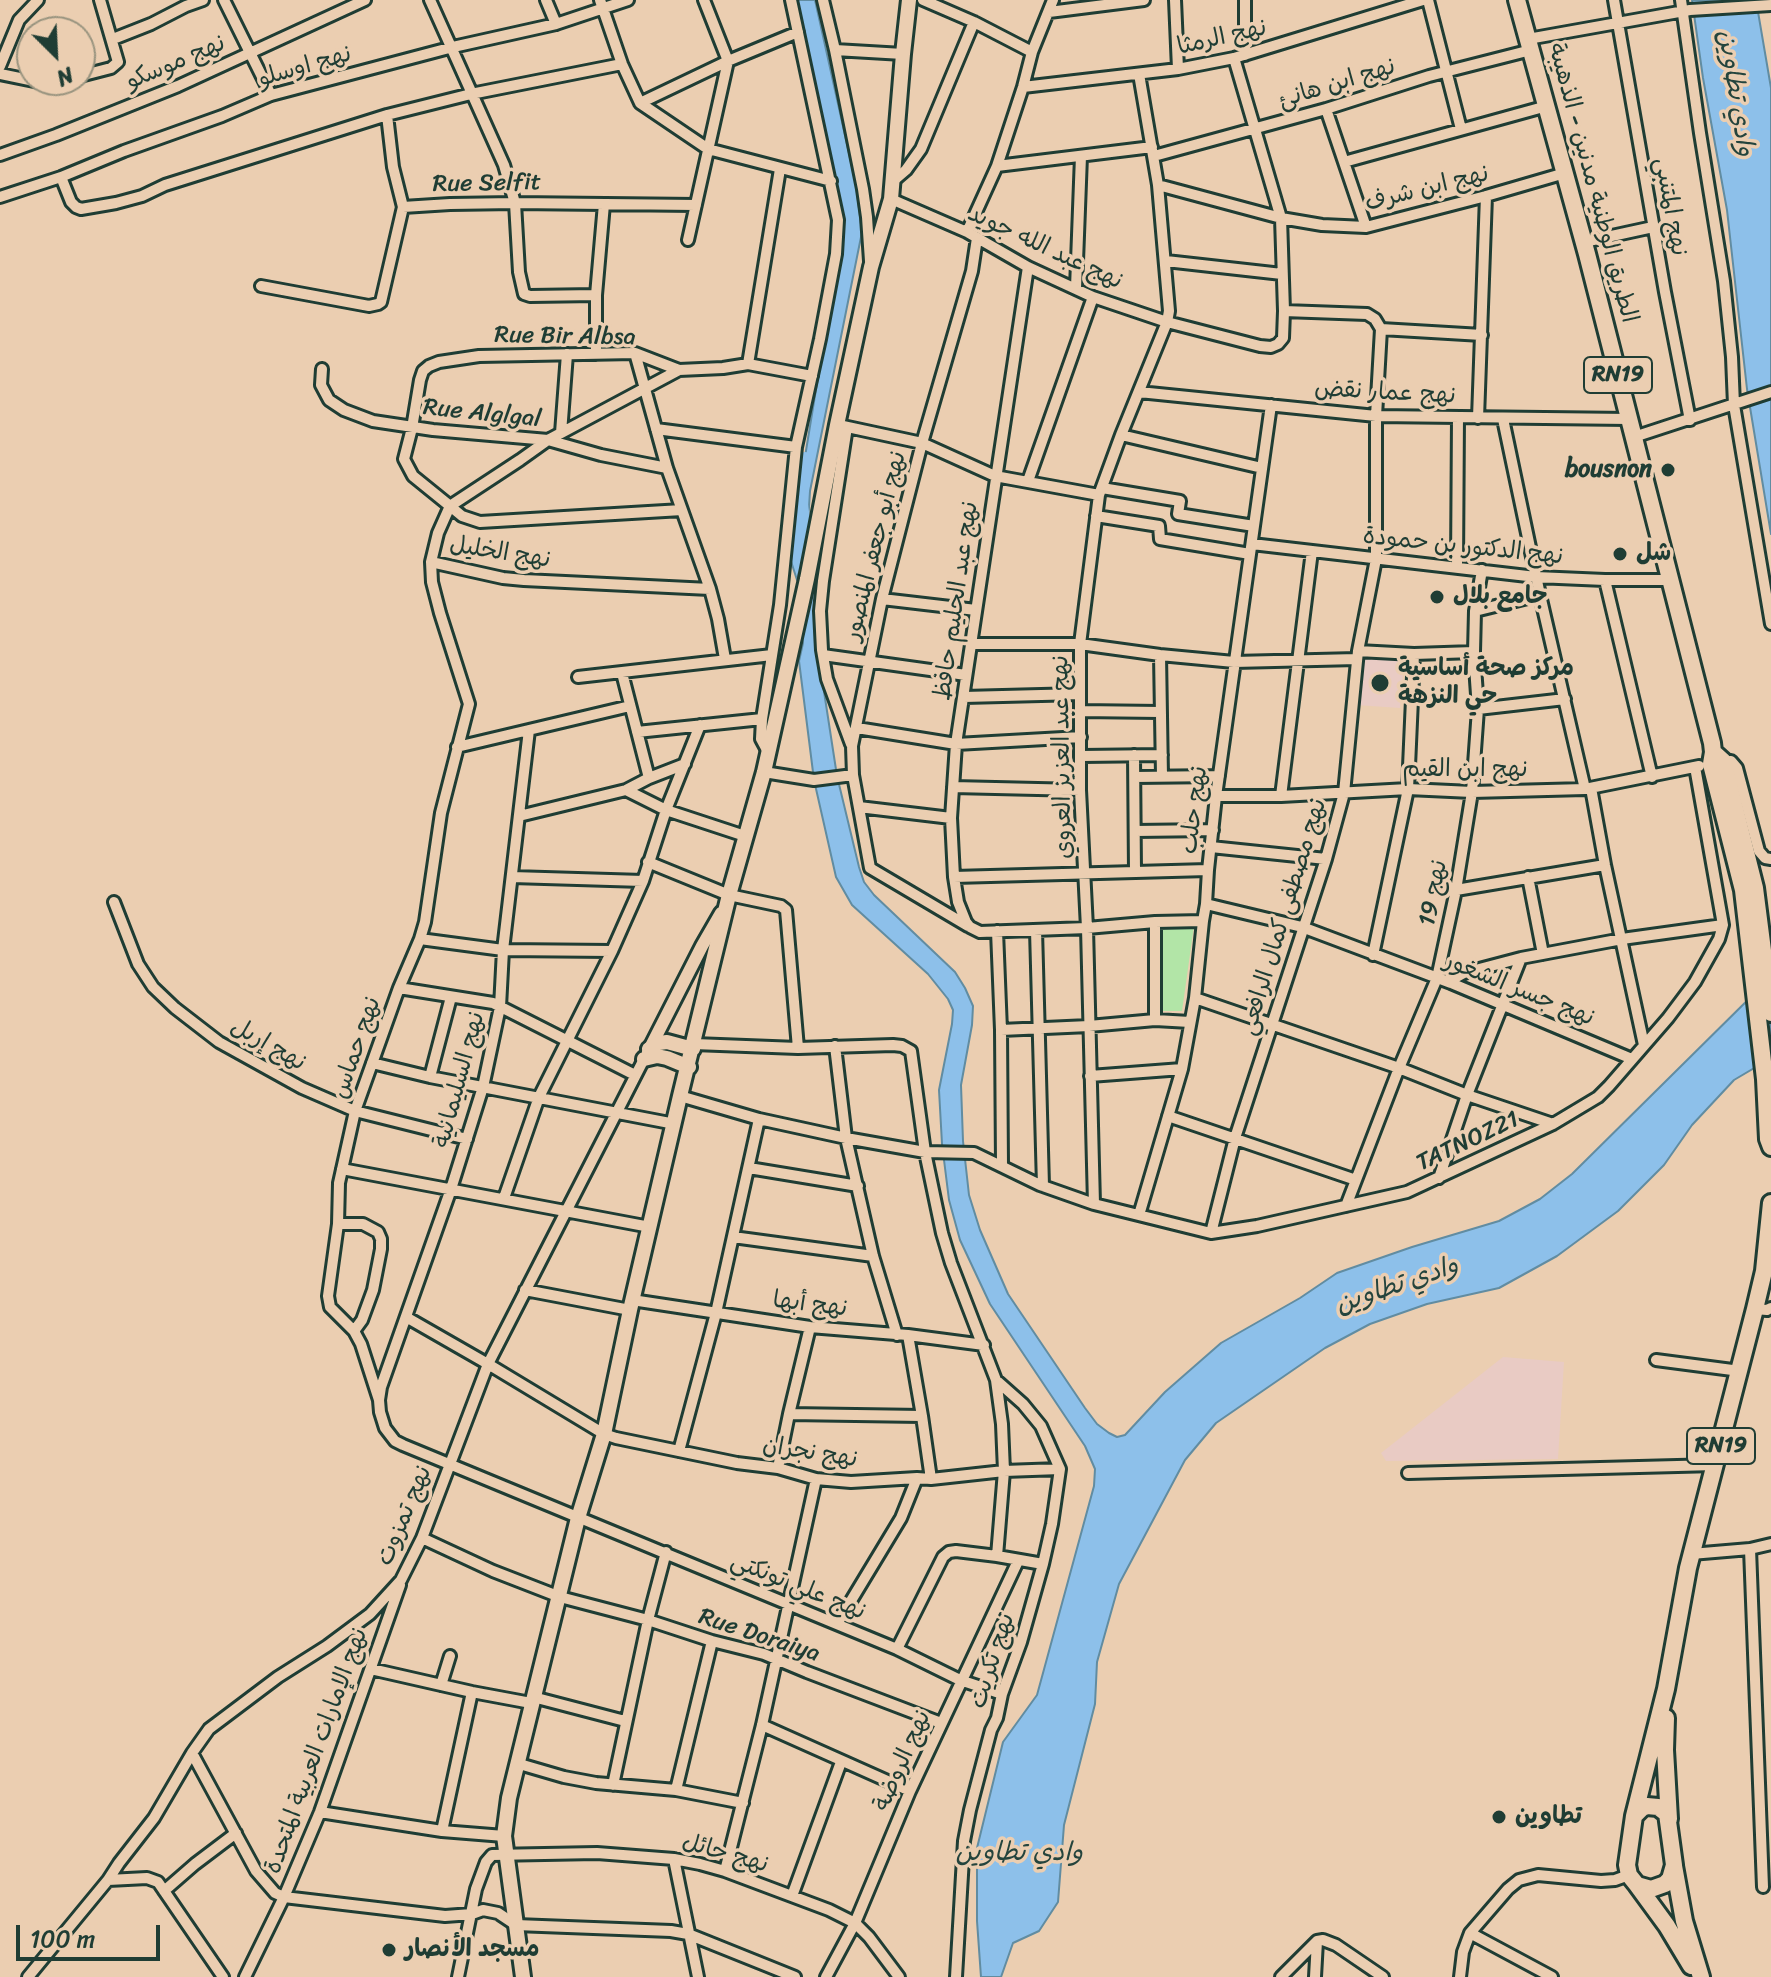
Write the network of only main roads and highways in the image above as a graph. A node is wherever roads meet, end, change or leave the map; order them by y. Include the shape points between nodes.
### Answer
1 (909, 0) edge
2 (1517, 0) edge
3 (1758, 964) junction
4 (1771, 1013) edge
5 (693, 1046) junction
6 (689, 1067) junction
7 (1771, 1147) edge
8 (1771, 1203) edge
9 (1763, 1309) edge
10 (1666, 1689) junction
11 (1634, 1816) junction
12 (1669, 1820) junction
13 (1674, 1865) junction
14 (1633, 1880) junction
15 (523, 1977) edge
16 (1699, 1977) edge

1 - 5 main road via 891,199 871,267 842,426 764,772
2 - 3 main road, الطريق الوطنية مدنين - الذهيبة / RN19 via 1634,437 1711,761 1755,888
3 - 4 main road, الطريق الوطنية مدنين - الذهيبة / RN19
3 - 7 main road, الطريق الوطنية مدنين - الذهيبة / RN19
5 - 6 main road
5 - 6 main road via 659,1043 647,1054
6 - 15 main road via 604,1434 509,1798 504,1836
8 - 9 main road, RN19
9 - 10 main road, RN19 via 1740,1371 1691,1554
10 - 11 main road, RN19
10 - 12 main road, RN19
11 - 12 main road via 1653,1806
11 - 14 main road, RN19 via 1627,1865
12 - 13 main road, RN19
13 - 14 main road via 1670,1879 1658,1888 1643,1888
13 - 16 main road, RN19
14 - 16 main road, RN19

